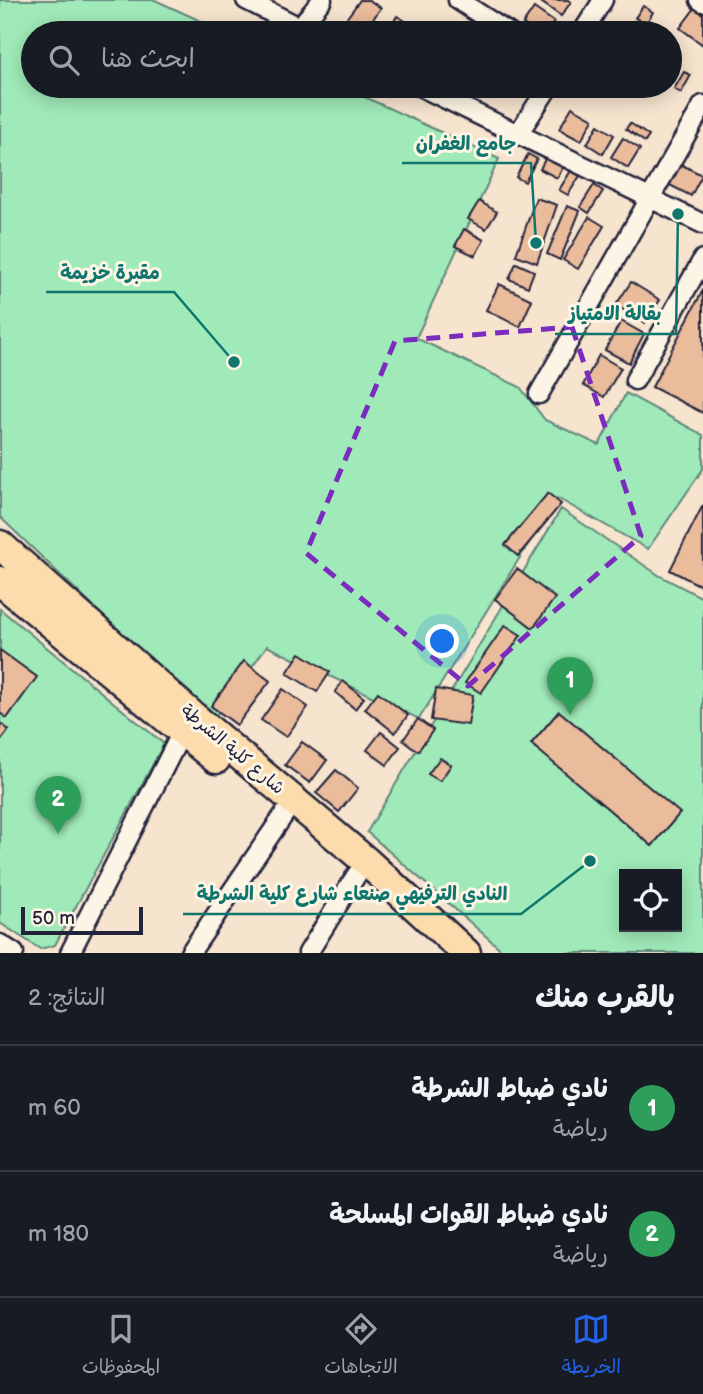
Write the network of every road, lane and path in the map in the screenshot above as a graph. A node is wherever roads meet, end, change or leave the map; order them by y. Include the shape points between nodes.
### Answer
1 (246, 0) edge
2 (322, 0) edge
3 (458, 0) edge
4 (603, 0) edge
5 (287, 21) edge
6 (310, 21) edge
7 (490, 21) edge
8 (590, 21) edge
9 (444, 98) edge
10 (541, 98) edge
11 (703, 105) edge
12 (518, 134) junction
13 (649, 199) junction
14 (703, 224) edge
15 (703, 259) edge
16 (635, 380) dead end
17 (539, 394) dead end
18 (0, 545) edge
19 (0, 580) edge
20 (182, 732) junction
21 (285, 813) junction
22 (357, 874) junction
23 (0, 944) edge
24 (14, 953) edge
25 (69, 953) edge
26 (190, 953) edge
27 (308, 953) edge
28 (443, 953) edge
29 (466, 953) edge

1 - 5 street
2 - 6 street
3 - 7 street
4 - 8 street
9 - 12 street
10 - 12 street
11 - 13 street
12 - 13 street
13 - 14 street
13 - 17 street
15 - 16 street
18 - 29 main road, شارع كلية الشرطة
19 - 20 main road, شارع كلية الشرطة
20 - 21 main road, شارع كلية الشرطة
20 - 25 street
21 - 22 main road, شارع كلية الشرطة
21 - 26 street
22 - 27 street
22 - 28 main road, شارع كلية الشرطة
23 - 24 street

